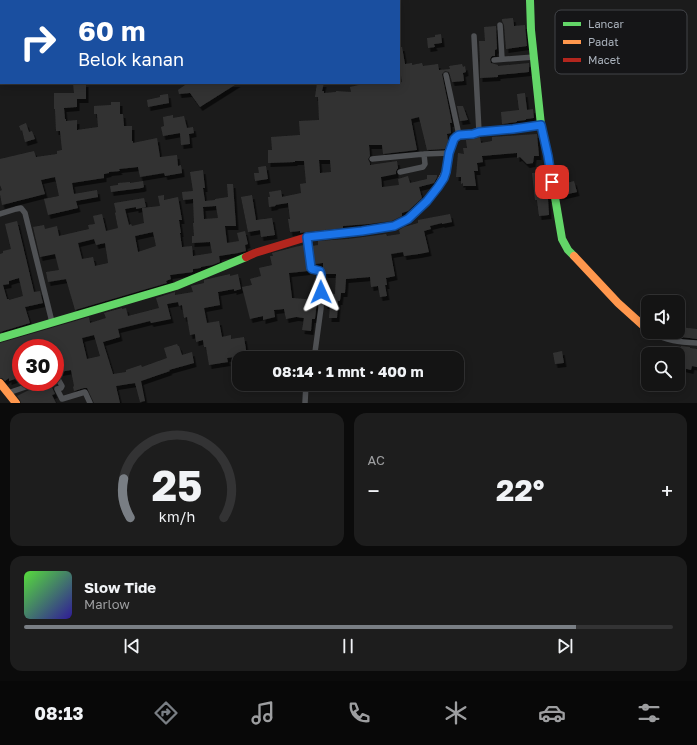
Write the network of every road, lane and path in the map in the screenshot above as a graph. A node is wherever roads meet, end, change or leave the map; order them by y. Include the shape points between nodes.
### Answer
1 (530, 0) edge
2 (500, 25) dead end
3 (474, 36) dead end
4 (534, 57) junction
5 (502, 59) junction
6 (494, 60) dead end
7 (446, 75) dead end
8 (541, 125) junction
9 (479, 132) junction
10 (459, 135) junction
11 (449, 153) junction
12 (424, 154) junction
13 (372, 159) dead end
14 (400, 172) dead end
15 (0, 214) edge
16 (307, 237) junction
17 (52, 322) junction
18 (641, 324) edge
19 (0, 338) edge
20 (665, 339) edge
21 (697, 343) edge
22 (315, 351) edge
23 (0, 383) edge
24 (14, 391) edge
25 (57, 391) edge
26 (306, 391) edge
27 (8, 393) junction
28 (16, 403) edge
29 (90, 403) edge
30 (305, 403) edge

1 - 4 street
2 - 5 street
3 - 9 street
4 - 5 street
4 - 8 street
5 - 6 street
7 - 10 street
8 - 9 street
8 - 18 street via 562,239 568,250
9 - 10 street
10 - 11 street via 454,139
11 - 12 street
11 - 16 street via 444,178 427,201 408,219 394,226
12 - 13 street
12 - 14 street via 423,167
15 - 17 street via 21,208 26,213
16 - 17 street via 255,253 176,286
16 - 22 street via 311,268 320,271 321,274 321,308
17 - 19 street
20 - 21 street
23 - 27 street
24 - 27 street
25 - 29 street via 62,399 85,392
26 - 30 street
27 - 28 street

